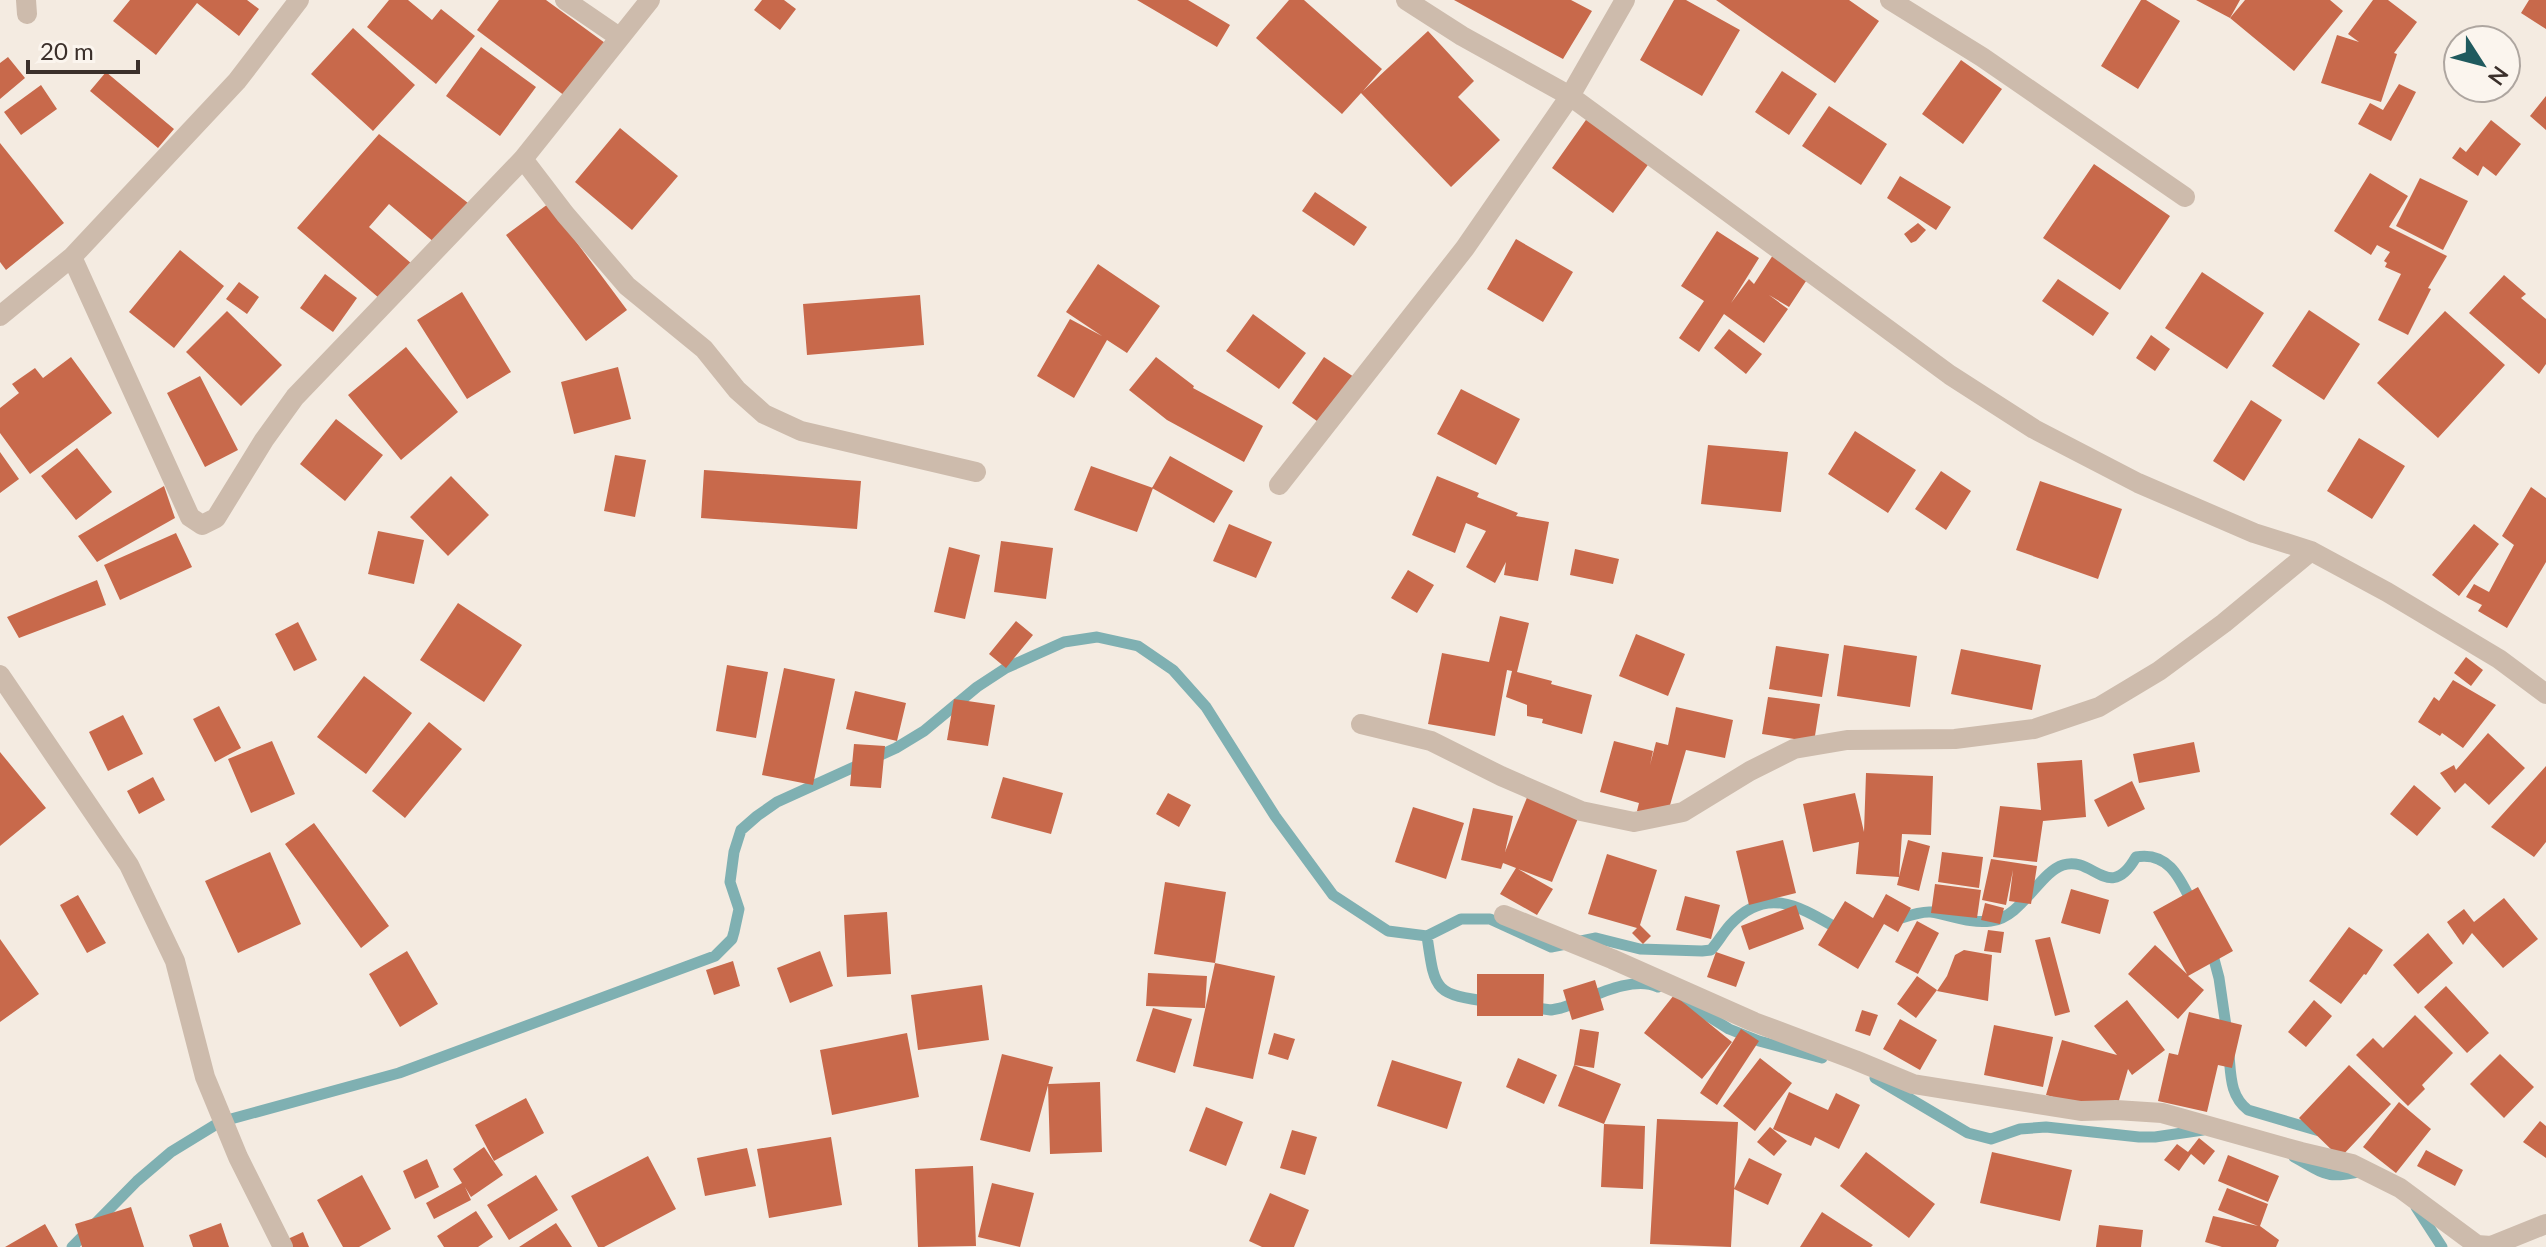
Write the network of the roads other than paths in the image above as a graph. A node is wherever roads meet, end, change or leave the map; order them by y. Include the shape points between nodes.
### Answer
1 (299, 0) edge
2 (565, 0) edge
3 (650, 0) edge
4 (1406, 0) edge
5 (1625, 0) edge
6 (1890, 0) edge
7 (619, 37) junction
8 (1570, 96) junction
9 (523, 159) junction
10 (2185, 197) dead end
11 (72, 257) junction
12 (0, 316) edge
13 (976, 472) dead end
14 (1279, 485) dead end
15 (2311, 551) junction
16 (0, 675) edge
17 (2546, 694) edge
18 (1361, 724) dead end
19 (1504, 915) dead end
20 (2546, 1224) edge
21 (283, 1247) edge

1 - 11 street via 237,81
2 - 7 street
3 - 7 street
4 - 8 street
5 - 8 street
6 - 10 street
7 - 9 street
8 - 14 street via 1465,248
8 - 15 street via 1950,375 2034,429 2138,483 2254,533
9 - 11 street via 295,397 216,518 202,525 190,517
9 - 13 street via 627,286 704,349 764,414 801,431
11 - 12 street
15 - 17 street via 2487,652
15 - 18 street via 2159,671 2099,707 2034,729 1955,739 1847,740 1794,749 1683,812 1634,822 1581,811 1431,741
16 - 21 street via 129,865 175,961 205,1077
19 - 20 street via 1913,1084 2081,1111 2162,1113 2352,1164 2400,1188 2477,1245 2491,1246

